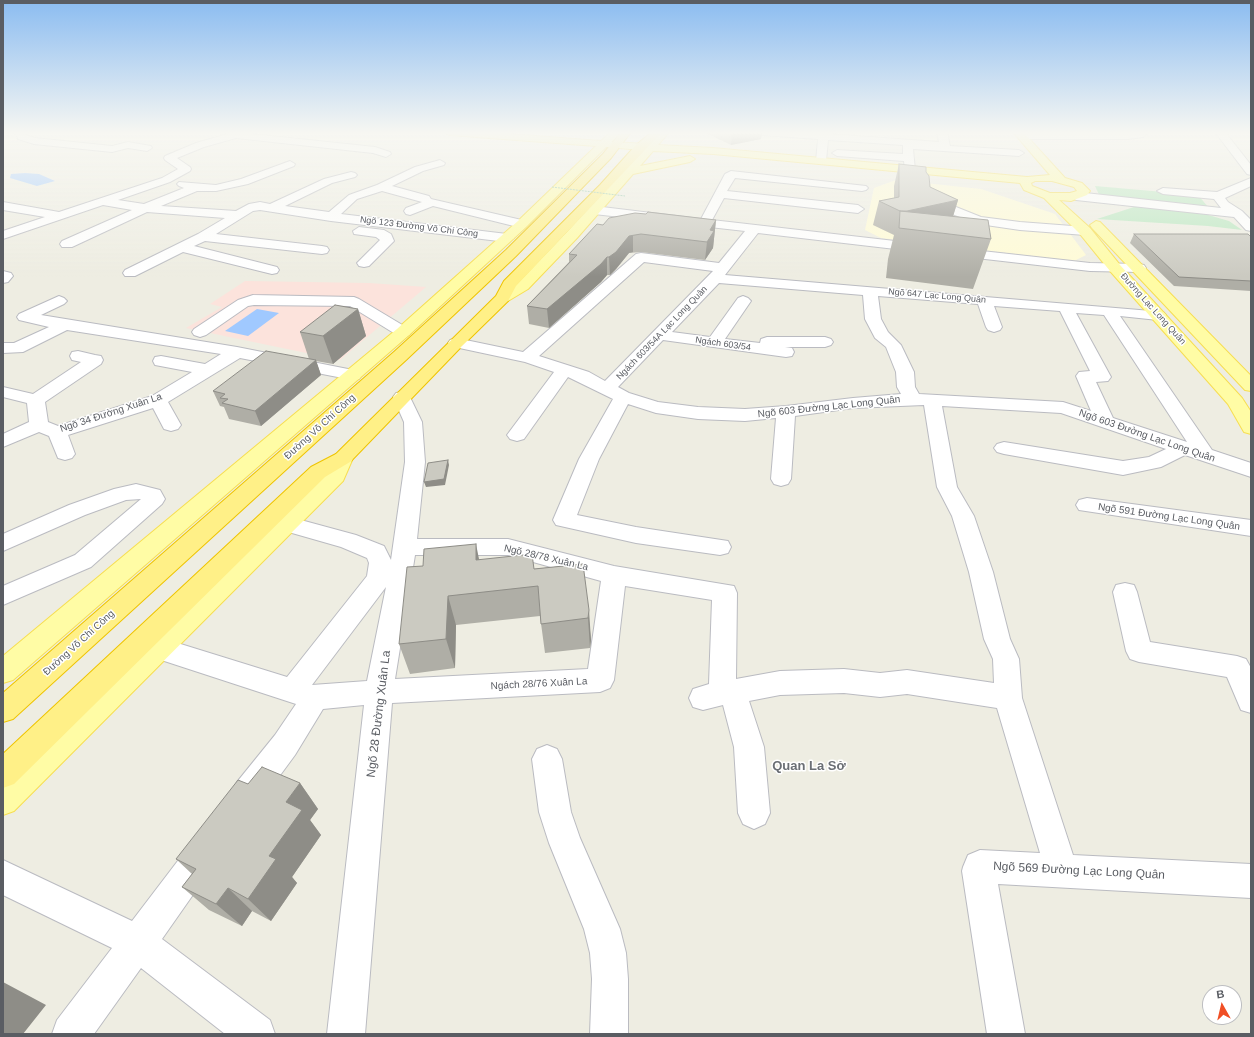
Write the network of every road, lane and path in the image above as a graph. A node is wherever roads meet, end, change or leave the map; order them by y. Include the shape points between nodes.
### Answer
1 (165, 180) edge
2 (168, 180) edge
3 (248, 180) edge
4 (330, 180) edge
5 (396, 180) edge
6 (560, 180) edge
7 (582, 180) edge
8 (611, 180) edge
9 (621, 180) edge
10 (727, 180) edge
11 (791, 180) edge
12 (864, 180) edge
13 (927, 180) edge
14 (955, 180) edge
15 (1029, 180) edge
16 (1036, 180) edge
17 (1062, 180) edge
18 (1251, 181) edge
19 (1097, 185) dead end
20 (196, 187) junction
21 (552, 187) dead end
22 (381, 188) junction
23 (862, 188) junction
24 (1070, 189) junction
25 (1151, 190) dead end
26 (720, 194) junction
27 (1044, 194) junction
28 (625, 196) dead end
29 (1218, 196) junction
30 (425, 199) dead end
31 (100, 201) junction
32 (3, 206) edge
33 (145, 208) junction
34 (271, 208) junction
35 (858, 209) junction
36 (594, 210) junction
37 (410, 211) dead end
38 (1238, 214) junction
39 (59, 215) junction
40 (238, 215) junction
41 (337, 217) junction
42 (705, 222) junction
43 (522, 224) junction
44 (1251, 227) edge
45 (755, 228) junction
46 (853, 230) junction
47 (1085, 231) junction
48 (3, 235) edge
49 (203, 237) junction
50 (507, 238) junction
51 (67, 244) dead end
52 (180, 247) junction
53 (322, 250) dead end
54 (986, 255) junction
55 (364, 263) dead end
56 (1115, 268) junction
57 (1139, 268) junction
58 (272, 270) dead end
59 (130, 273) dead end
60 (719, 273) junction
61 (1056, 274) dead end
62 (3, 275) edge
63 (3, 279) edge
64 (870, 290) junction
65 (503, 298) junction
66 (984, 300) junction
67 (59, 301) dead end
68 (743, 301) dead end
69 (1065, 306) junction
70 (1109, 311) junction
71 (1158, 315) junction
72 (65, 325) junction
73 (994, 327) dead end
74 (200, 332) dead end
75 (403, 332) junction
76 (660, 335) junction
77 (717, 338) junction
78 (825, 342) dead end
79 (456, 343) junction
80 (3, 348) edge
81 (237, 352) junction
82 (786, 352) dead end
83 (78, 356) dead end
84 (527, 357) junction
85 (161, 361) dead end
86 (207, 370) junction
87 (564, 370) junction
88 (353, 375) junction
89 (1251, 386) edge
90 (3, 392) edge
91 (616, 392) junction
92 (402, 397) junction
93 (922, 399) junction
94 (36, 400) junction
95 (158, 400) junction
96 (786, 412) junction
97 (1106, 422) junction
98 (171, 425) dead end
99 (48, 428) junction
100 (1251, 428) edge
101 (517, 435) dead end
102 (3, 440) edge
103 (1181, 447) junction
104 (1004, 448) dead end
105 (65, 454) dead end
106 (1206, 456) junction
107 (343, 458) junction
108 (1251, 470) edge
109 (781, 479) dead end
110 (1087, 505) dead end
111 (286, 524) junction
112 (1251, 528) edge
113 (3, 543) edge
114 (405, 547) junction
115 (720, 547) dead end
116 (614, 575) junction
117 (1125, 592) dead end
118 (3, 596) edge
119 (158, 648) junction
120 (3, 672) edge
121 (379, 692) junction
122 (304, 694) junction
123 (720, 694) junction
124 (1008, 698) junction
125 (1251, 701) edge
126 (3, 710) edge
127 (547, 759) dead end
128 (3, 774) edge
129 (3, 800) edge
130 (754, 813) dead end
131 (1062, 870) junction
132 (3, 877) edge
133 (1251, 881) edge
134 (137, 942) junction
135 (71, 1034) edge
136 (256, 1034) edge
137 (346, 1034) edge
138 (609, 1034) edge
139 (1006, 1034) edge

1 - 31 street
2 - 20 street
3 - 20 street via 216,188
4 - 34 street
5 - 22 street
6 - 43 main road, Đường Võ Chí Công
7 - 126 highway, Đường Võ Chí Công via 511,253 400,356
8 - 65 highway via 509,284
9 - 36 main road
10 - 26 street
11 - 23 street
12 - 23 street
13 - 47 street via 927,195 938,204 979,220
14 - 27 main road via 997,184
15 - 27 main road, Đường Lạc Long Quân via 1025,183 1028,188
16 - 24 main road
17 - 24 main road, Đường Lạc Long Quân
18 - 29 street
19 - 24 street
20 - 33 street
21 - 28 path, bridge
22 - 30 street
22 - 41 street via 353,197
23 - 35 street
24 - 27 main road
24 - 38 street
24 - 57 main road, Đường Lạc Long Quân via 1080,209
25 - 29 street
26 - 35 street
26 - 42 street
27 - 47 main road, Đường Lạc Long Quân
29 - 38 street via 1224,205
31 - 33 street
31 - 39 street
32 - 39 street
33 - 40 street
33 - 51 street
34 - 40 street via 254,207
34 - 41 street, Ngõ 123 Đường Võ Chí Công
35 - 46 street
36 - 42 street
36 - 65 main road via 522,286
37 - 43 street via 432,202
38 - 44 street
39 - 48 street
40 - 49 street
41 - 50 street, Ngõ 123 Đường Võ Chí Công
41 - 55 street via 320,228 379,233 386,237 387,241
42 - 45 street
43 - 50 main road, Đường Võ Chí Công
45 - 46 street
45 - 60 street, Ngách 603/54A Lạc Long Quân
46 - 54 street via 934,249
47 - 56 main road, Đường Lạc Long Quân
49 - 52 street
49 - 53 street
50 - 75 main road, Đường Võ Chí Công
52 - 58 street
52 - 59 street
54 - 56 street via 1090,268
54 - 61 street via 988,266
56 - 57 street
56 - 71 main road, Đường Lạc Long Quân
57 - 89 main road, Đường Lạc Long Quân
60 - 64 street, Ngõ 647 Lạc Long Quân
60 - 76 street, Ngách 603/54A Lạc Long Quân
60 - 84 street, Ngõ 647 Lạc Long Quân via 641,257
62 - 63 street via 6,276
64 - 66 street, Ngõ 647 Lạc Long Quân via 894,299
64 - 93 street via 872,315 881,335 893,345 905,372 906,387
65 - 79 highway
66 - 69 street, Ngõ 647 Lạc Long Quân
66 - 73 street
67 - 72 street via 25,317
68 - 77 street
69 - 70 street, Ngõ 647 Lạc Long Quân
69 - 97 street via 1102,377 1085,376
70 - 71 street, Ngõ 647 Lạc Long Quân
70 - 106 street
71 - 100 main road, Đường Lạc Long Quân via 1236,402
72 - 80 street via 17,348
72 - 81 street
74 - 75 street via 244,303 260,300 354,302
75 - 88 main road, Đường Võ Chí Công
76 - 77 street, Ngách 603/54
76 - 91 street, Ngách 603/54A Lạc Long Quân
77 - 78 street via 763,342
77 - 82 street, Ngách 603/54
79 - 84 street, Ngõ 603 Đường Lạc Long Quân
79 - 92 highway
81 - 86 street, Ngõ 34 Đường Xuân La
81 - 88 street
83 - 94 street via 95,360
84 - 87 street, Ngõ 603 Đường Lạc Long Quân
85 - 86 street
86 - 95 street, Ngõ 34 Đường Xuân La
87 - 91 street, Ngõ 603 Đường Lạc Long Quân
87 - 101 street
88 - 120 main road, Đường Võ Chí Công
90 - 94 street
91 - 96 street, Ngõ 603 Đường Lạc Long Quân via 656,407 698,413 745,415
91 - 115 street, Ngách 603/54A Lạc Long Quân via 564,520 636,535
92 - 107 highway
92 - 114 street, Ngõ 28 Đường Xuân La via 413,422 416,462
93 - 96 street, Ngõ 603 Đường Lạc Long Quân via 824,406
93 - 97 street, Ngõ 603 Đường Lạc Long Quân via 1062,408
93 - 124 street via 947,487 963,516 981,572 997,639 1006,659
94 - 99 street
95 - 98 street
95 - 99 street, Ngõ 34 Đường Xuân La
96 - 109 street
97 - 103 street, Ngõ 603 Đường Lạc Long Quân
99 - 102 street, Ngõ 34 Đường Xuân La
99 - 105 street
103 - 104 street via 1154,462 1123,468
103 - 106 street, Ngõ 603 Đường Lạc Long Quân
106 - 108 street, Ngõ 603 Đường Lạc Long Quân
107 - 111 main road via 336,476
107 - 128 highway via 318,472
110 - 112 street, Ngõ 591 Đường Lạc Long Quân
111 - 119 main road
111 - 122 street via 348,541 376,552 381,563 379,578
113 - 118 street via 77,510 122,494 136,491 147,493 154,499 83,561
114 - 116 street, Ngõ 28/78 Xuân La via 508,547
114 - 121 street, Ngõ 28 Đường Xuân La
116 - 121 street, Ngách 28/76 Xuân La via 600,680
116 - 123 street via 725,593
117 - 125 street via 1139,651 1237,667
119 - 122 street
119 - 129 main road
121 - 122 street
121 - 137 street, Ngõ 28 Đường Xuân La
122 - 134 street via 285,745
123 - 124 street via 780,683 844,680 880,685 907,682
123 - 130 street via 749,747
124 - 131 street
127 - 138 street via 555,812 565,843 602,929 608,953
131 - 133 street, Ngõ 569 Đường Lạc Long Quân
131 - 139 street, Ngõ 569 Đường Lạc Long Quân via 980,866 990,946
132 - 134 street
134 - 135 street
134 - 136 street

